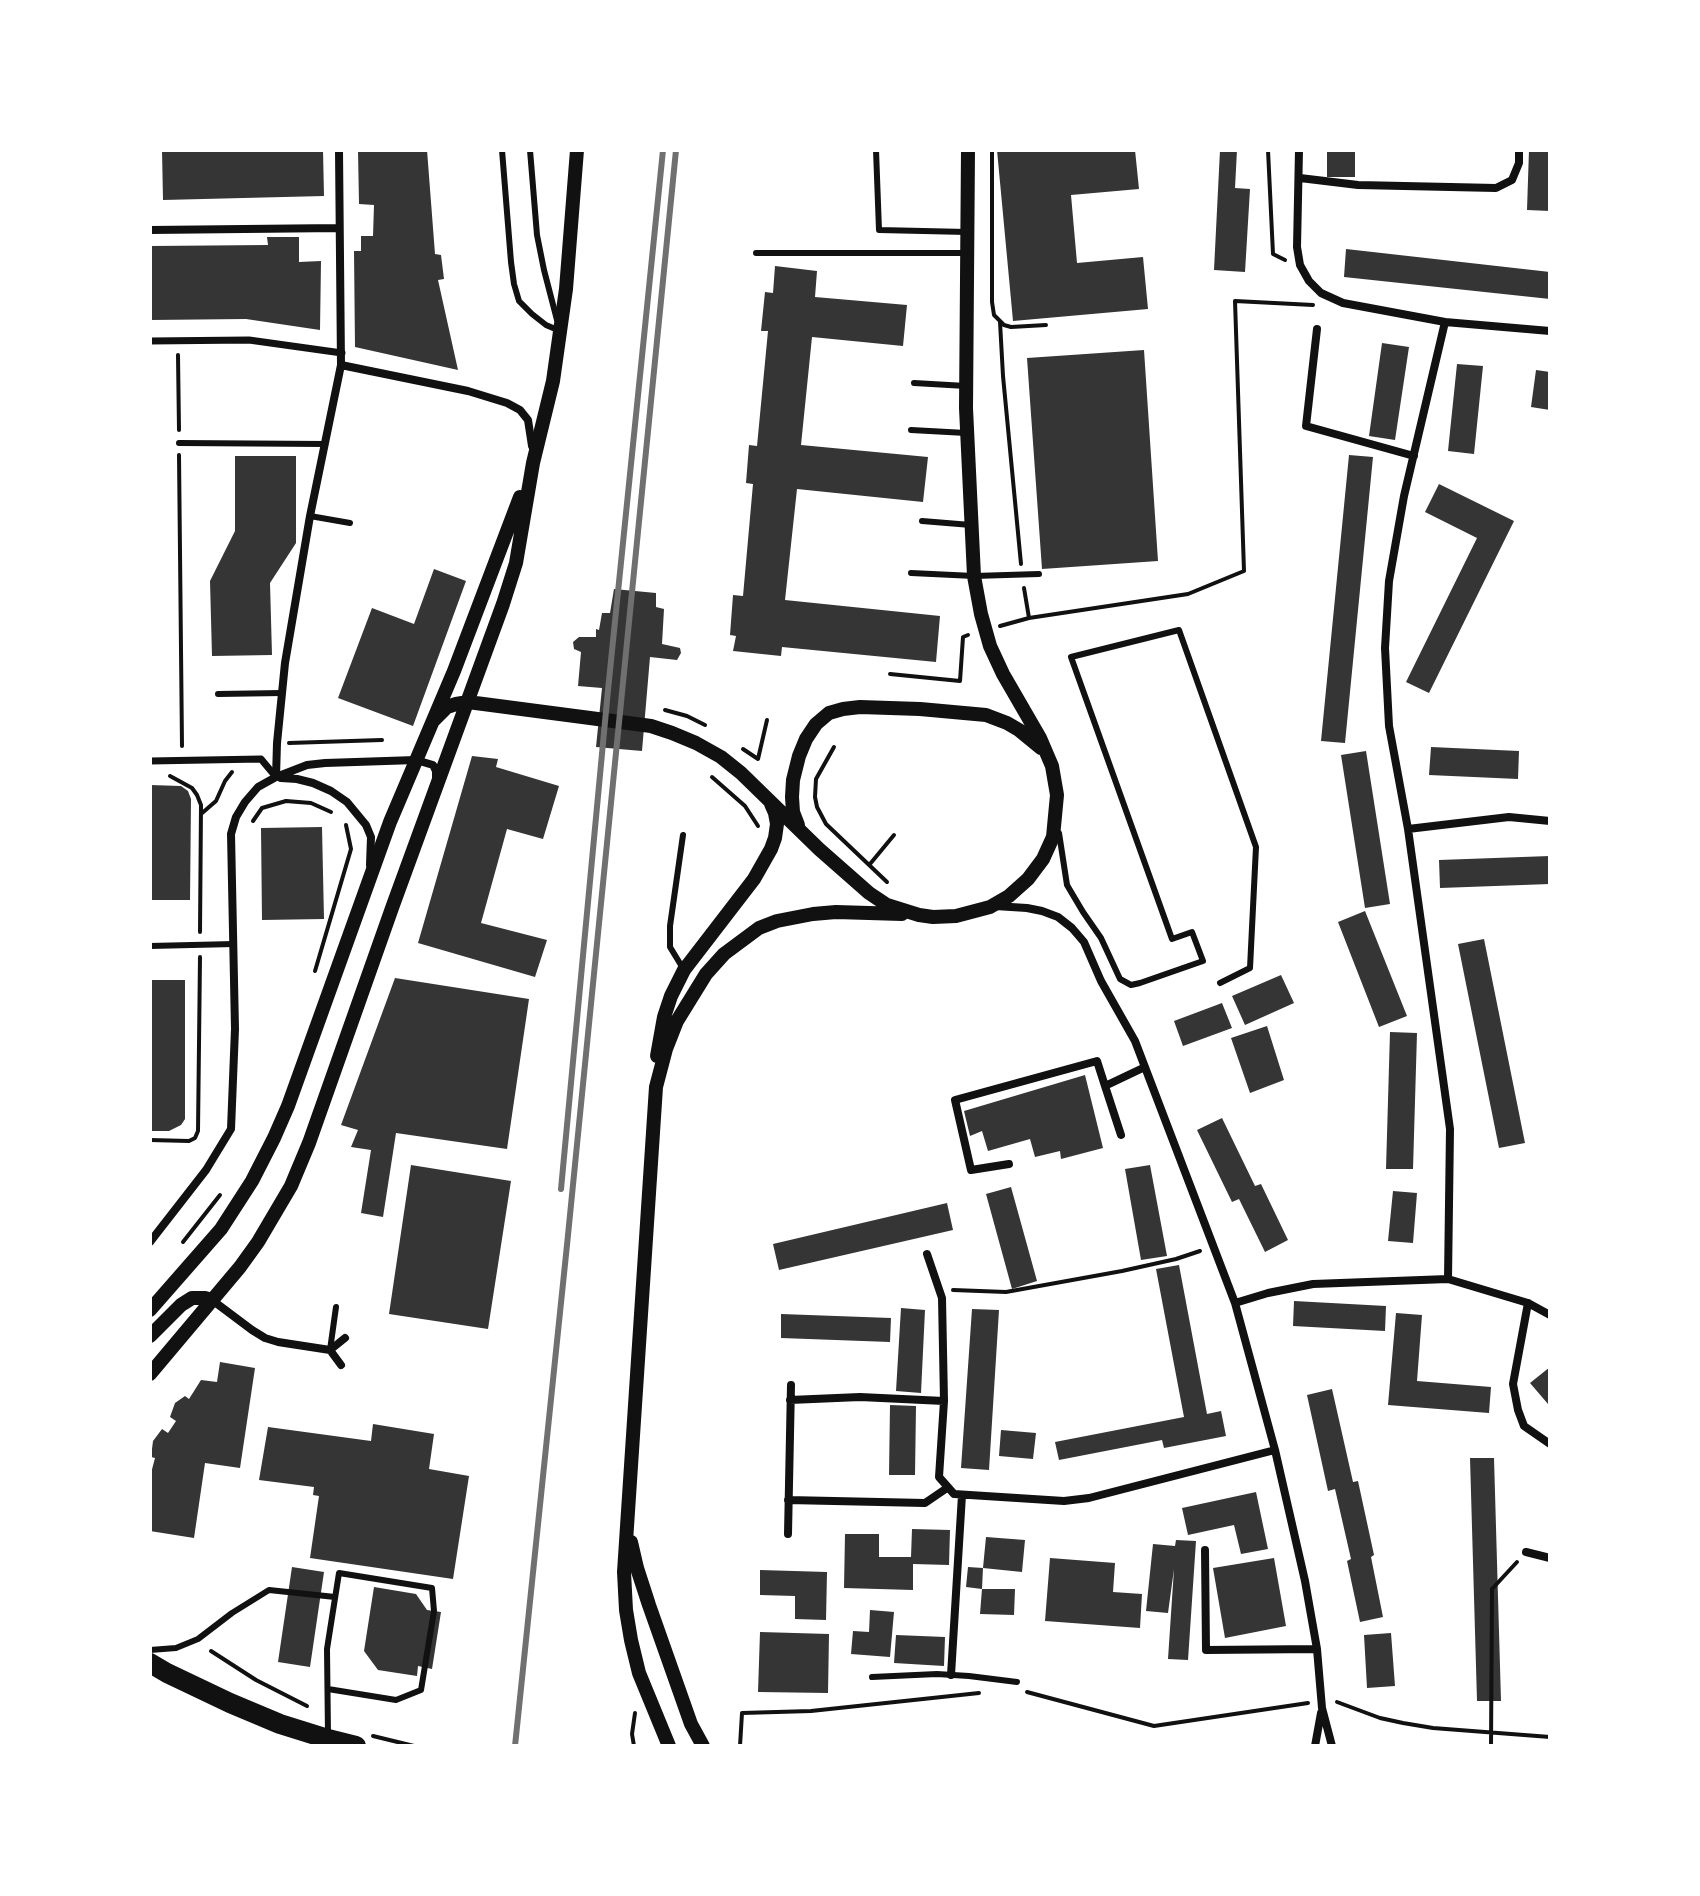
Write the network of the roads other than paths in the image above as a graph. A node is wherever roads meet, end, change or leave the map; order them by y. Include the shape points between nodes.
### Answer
1 (339, 150) edge
2 (502, 150) edge
3 (530, 150) edge
4 (569, 150) edge
5 (577, 150) edge
6 (876, 150) edge
7 (968, 150) edge
8 (1299, 150) edge
9 (1519, 150) edge
10 (1300, 178) junction
11 (572, 216) junction
12 (339, 228) junction
13 (150, 230) edge
14 (967, 232) junction
15 (756, 253) dead end
16 (967, 253) junction
17 (1445, 322) junction
18 (1317, 329) dead end
19 (560, 331) junction
20 (1550, 331) edge
21 (150, 341) edge
22 (342, 353) junction
23 (341, 365) junction
24 (914, 383) dead end
25 (966, 386) junction
26 (911, 430) dead end
27 (966, 433) junction
28 (179, 443) road end
29 (325, 444) junction
30 (1414, 456) junction
31 (533, 463) junction
32 (310, 516) junction
33 (922, 521) dead end
34 (350, 523) dead end
35 (971, 525) junction
36 (911, 573) dead end
37 (1039, 574) dead end
38 (974, 576) junction
39 (454, 671) junction
40 (282, 693) junction
41 (218, 694) dead end
42 (468, 702) junction
43 (433, 721) junction
44 (1047, 754) junction
45 (416, 760) junction
46 (150, 761) edge
47 (276, 777) junction
48 (435, 794) junction
49 (767, 796) junction
50 (1056, 814) junction
51 (1550, 821) edge
52 (1408, 829) junction
53 (803, 833) junction
54 (683, 835) dead end
55 (368, 883) junction
56 (990, 907) junction
57 (919, 915) junction
58 (234, 944) junction
59 (150, 946) edge
60 (684, 970) junction
61 (1220, 983) dead end
62 (1145, 1067) junction
63 (1105, 1086) junction
64 (656, 1087) junction
65 (1121, 1135) dead end
66 (1009, 1164) dead end
67 (150, 1242) edge
68 (927, 1254) dead end
69 (1448, 1279) junction
70 (212, 1300) junction
71 (1235, 1303) junction
72 (1528, 1303) junction
73 (336, 1307) dead end
74 (150, 1310) edge
75 (1550, 1315) edge
76 (150, 1336) edge
77 (345, 1338) dead end
78 (330, 1350) junction
79 (341, 1365) dead end
80 (150, 1374) edge
81 (791, 1385) dead end
82 (790, 1400) junction
83 (944, 1401) junction
84 (1550, 1444) edge
85 (1275, 1450) junction
86 (947, 1488) junction
87 (962, 1495) junction
88 (788, 1500) junction
89 (629, 1510) junction
90 (788, 1534) dead end
91 (1205, 1550) dead end
92 (1526, 1552) road end
93 (1550, 1558) edge
94 (335, 1597) junction
95 (1317, 1649) junction
96 (150, 1650) edge
97 (150, 1663) edge
98 (951, 1675) junction
99 (872, 1677) dead end
100 (1017, 1685) road end
101 (328, 1689) junction
102 (1322, 1708) junction
103 (328, 1739) junction
104 (361, 1739) edge
105 (669, 1746) edge
106 (703, 1746) edge
107 (1315, 1746) edge
108 (1332, 1746) edge

1 - 12 street
2 - 19 lane via 519,301
3 - 19 lane via 537,235
4 - 11 street
5 - 11 street
6 - 14 lane via 879,230
7 - 14 street
8 - 10 street
9 - 10 street via 1512,180 1496,188 1358,185
10 - 17 street via 1297,247 1309,281 1343,303
11 - 19 street
12 - 13 street
12 - 22 street
14 - 16 street
15 - 16 lane
16 - 25 street
17 - 20 street
17 - 30 street
18 - 30 street via 1306,426
19 - 31 street
21 - 22 street via 249,340
22 - 23 street
23 - 29 street
23 - 31 street via 507,403 528,420
24 - 25 lane
25 - 27 street
26 - 27 lane
27 - 35 street
28 - 29 lane
29 - 32 street
30 - 52 street via 1389,581 1385,648 1389,726
31 - 39 street
31 - 42 street via 516,563
32 - 34 lane
32 - 40 street
33 - 35 lane
35 - 38 street
36 - 38 lane
37 - 38 lane
38 - 44 street via 990,646
39 - 42 street via 457,690
39 - 43 street
40 - 41 lane
40 - 47 street
42 - 43 street via 447,707
42 - 48 street
42 - 49 street via 651,726 721,757
43 - 45 street
44 - 50 street
44 - 53 street via 1019,730 986,715 860,707 829,713 806,739 793,780 796,821
45 - 47 street via 307,765
45 - 48 street via 433,765
45 - 55 street
46 - 47 street via 261,759
47 - 55 street via 331,791 357,813 371,837
47 - 58 street via 251,795 231,834
48 - 70 street via 304,1159 258,1242
49 - 53 street
49 - 60 street via 777,824 771,849
50 - 56 street via 1043,859 1028,879
50 - 61 lane via 1067,885 1120,979 1131,985 1203,961 1192,932 1172,939 1071,657 1179,630 1256,847 1250,968
51 - 52 street via 1509,817
52 - 69 street via 1450,1129
53 - 57 street via 869,893
54 - 60 lane via 670,947
55 - 74 street via 288,1106 259,1168 221,1229
56 - 57 street via 956,916
56 - 62 street via 1042,911 1072,928 1084,942
57 - 64 street via 836,912 759,928 724,954 690,998 666,1049
58 - 59 lane
58 - 67 street via 231,1129
60 - 64 street via 664,1017
62 - 63 street
62 - 71 street
63 - 65 street
63 - 66 street via 1097,1061 955,1100 971,1170
64 - 89 street
68 - 83 street via 942,1298
69 - 71 street via 1313,1284
69 - 72 street
70 - 76 street via 192,1298
70 - 78 street via 265,1338
70 - 80 street
71 - 85 street
72 - 75 street
72 - 84 street via 1513,1384 1524,1426
73 - 78 lane
77 - 78 street
78 - 79 street
81 - 82 street
82 - 83 street
82 - 88 street
83 - 86 street via 939,1477
85 - 87 street via 1089,1498
85 - 95 street
86 - 87 street
86 - 88 street via 925,1503
87 - 98 street
88 - 90 street
89 - 105 street via 624,1572 631,1640
89 - 106 street via 637,1568
91 - 95 street via 1206,1650
92 - 93 street
94 - 96 lane via 269,1590 198,1639
94 - 101 lane via 327,1649
94 - 101 lane via 339,1573 432,1588 434,1611 421,1690 396,1700
95 - 102 street
97 - 103 main road via 230,1703
98 - 99 lane
98 - 100 lane
101 - 103 lane
102 - 107 street
102 - 108 street
103 - 104 main road

